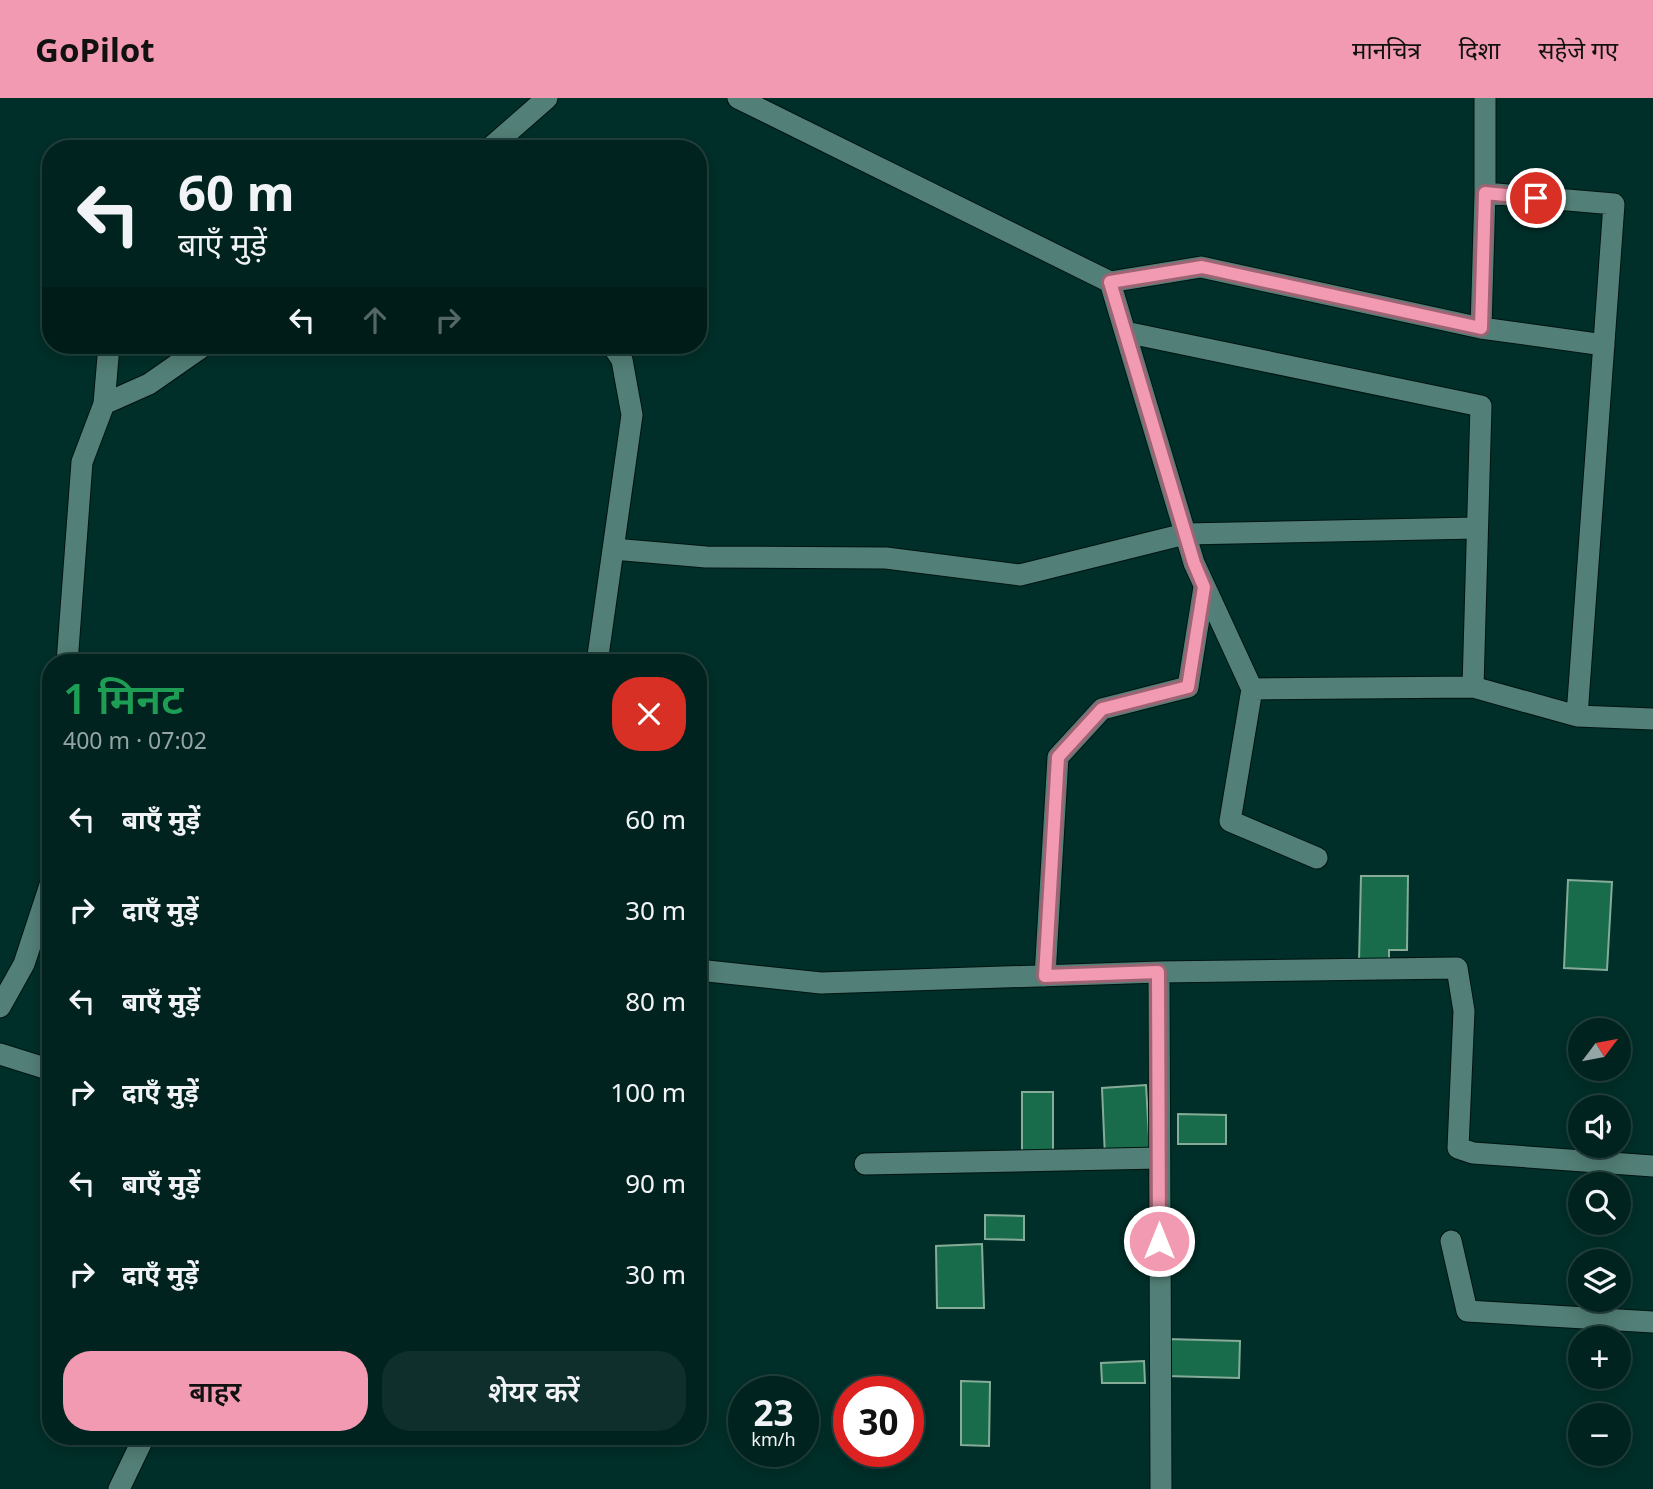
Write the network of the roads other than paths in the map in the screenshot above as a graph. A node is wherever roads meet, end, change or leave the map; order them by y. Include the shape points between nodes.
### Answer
1 (547, 98) edge
2 (738, 98) edge
3 (1485, 98) edge
4 (499, 140) edge
5 (1485, 193) junction
6 (1110, 282) junction
7 (1481, 328) junction
8 (1125, 332) junction
9 (1604, 345) junction
10 (108, 354) edge
11 (192, 354) edge
12 (618, 354) edge
13 (104, 404) junction
14 (1477, 528) junction
15 (1185, 534) junction
16 (613, 549) junction
17 (1204, 587) junction
18 (69, 654) edge
19 (598, 654) edge
20 (1473, 687) junction
21 (1252, 689) junction
22 (1577, 716) junction
23 (1653, 719) edge
24 (1317, 858) dead end
25 (42, 909) edge
26 (707, 972) edge
27 (1158, 972) junction
28 (1045, 976) junction
29 (0, 1007) edge
30 (0, 1054) edge
31 (42, 1067) edge
32 (1159, 1158) junction
33 (866, 1164) dead end
34 (1653, 1166) edge
35 (1451, 1241) dead end
36 (1653, 1322) edge
37 (140, 1445) edge
38 (119, 1489) edge
39 (1161, 1489) edge

1 - 4 street
2 - 6 street
3 - 5 street
5 - 7 street
5 - 9 street via 1614,204
6 - 7 street via 1202,267
6 - 8 street
7 - 9 street
8 - 14 street via 1481,406
8 - 15 street
9 - 22 street
10 - 13 street
11 - 13 street via 149,384
12 - 16 street via 632,415
13 - 18 street via 82,462
14 - 15 street
14 - 20 street
15 - 16 street via 1020,575 886,558 706,557
15 - 17 street
16 - 19 street
17 - 21 street
17 - 28 street via 1188,687 1102,709 1058,757
20 - 21 street
20 - 22 street
21 - 24 street via 1230,821
22 - 23 street
25 - 29 street via 24,964
26 - 28 street via 821,984
27 - 28 street
27 - 32 street
27 - 34 street via 1457,968 1464,1011 1458,1148 1473,1153
30 - 31 street
32 - 33 street
32 - 39 street
35 - 36 street via 1467,1311
37 - 38 street

